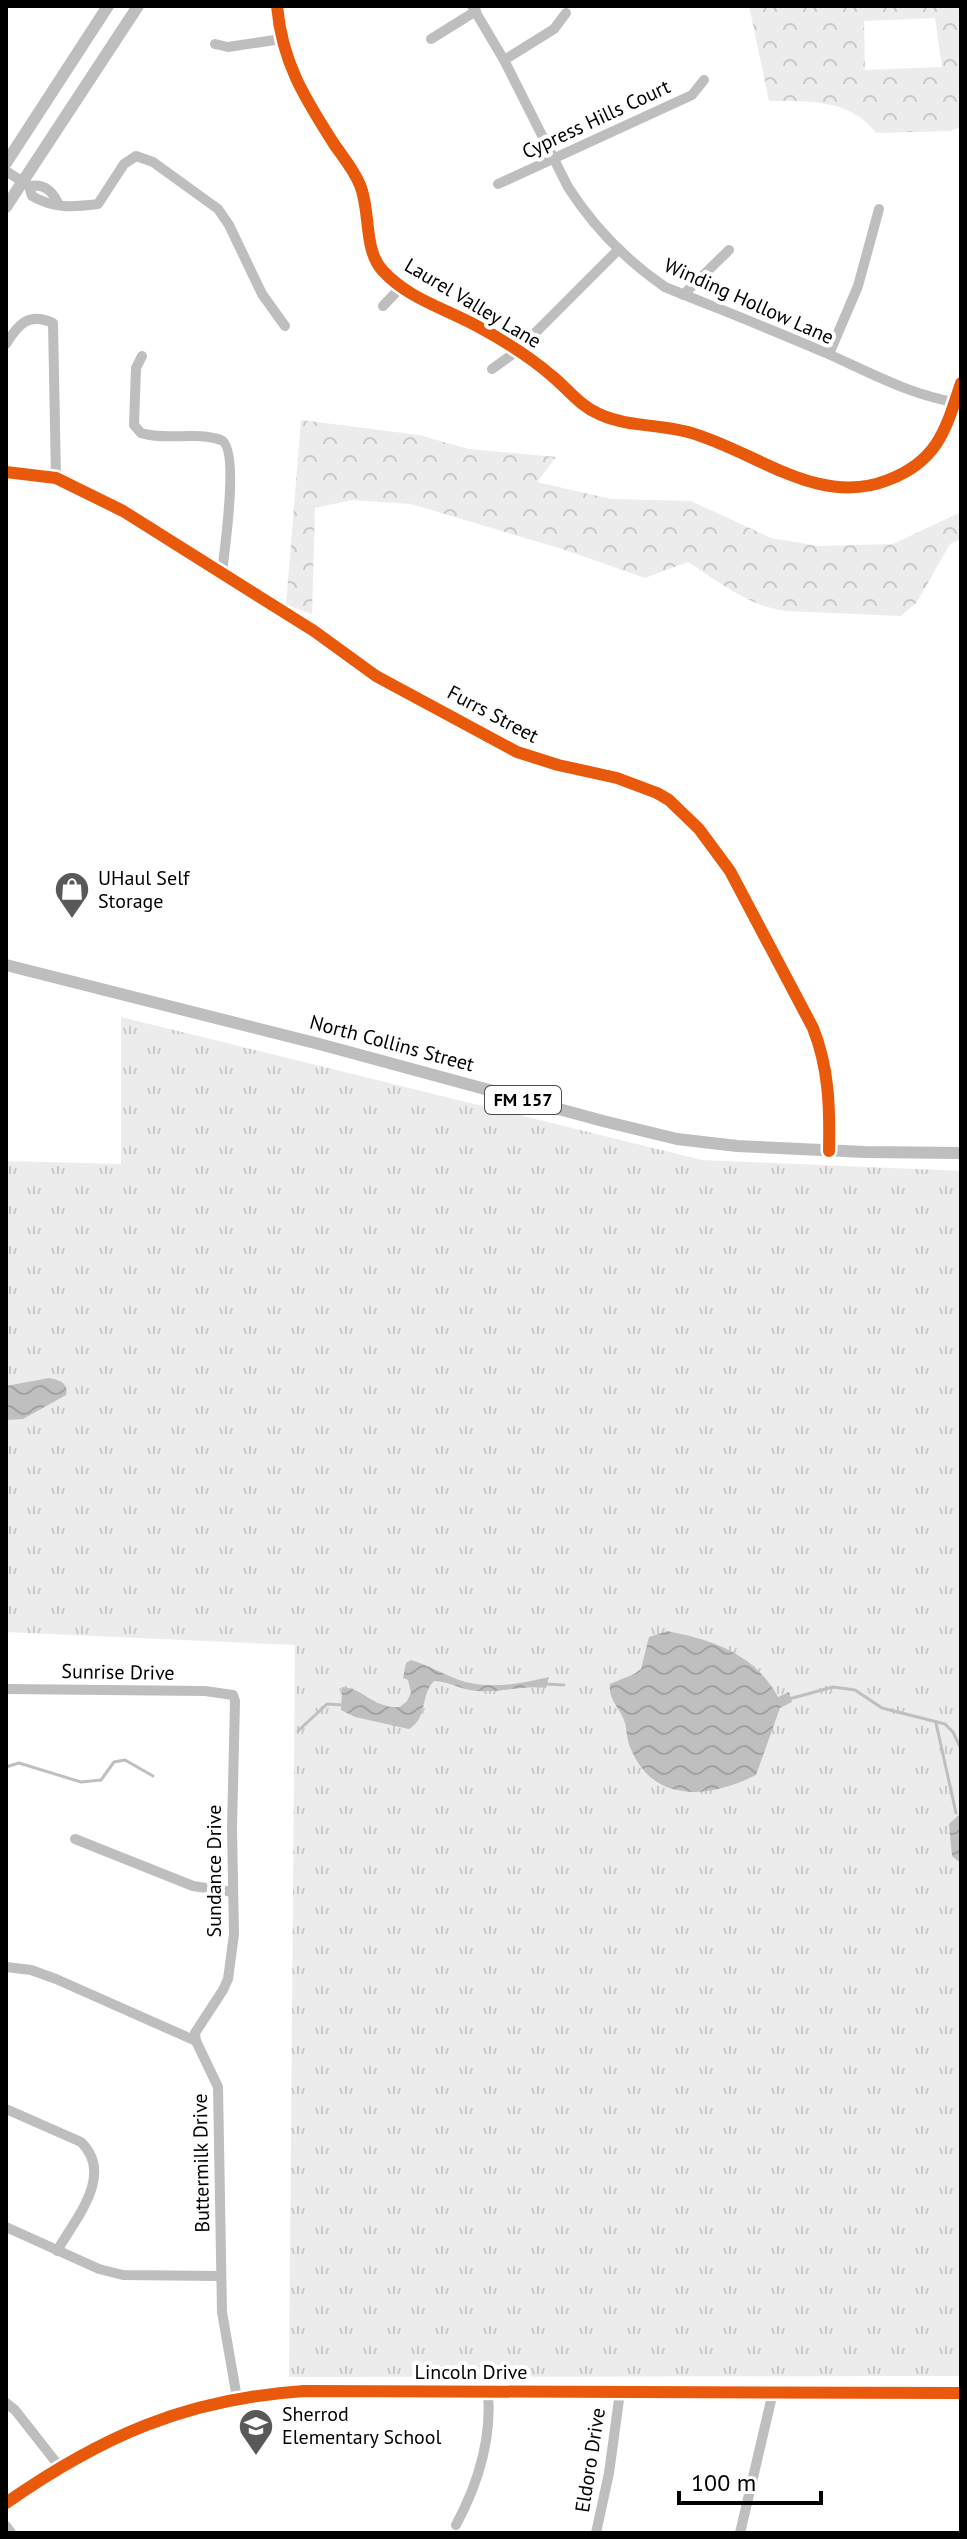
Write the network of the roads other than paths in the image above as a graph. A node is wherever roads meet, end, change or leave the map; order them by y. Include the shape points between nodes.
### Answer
1 (108, 6) edge
2 (138, 6) edge
3 (277, 6) edge
4 (474, 9) edge
5 (566, 13) dead end
6 (281, 39) junction
7 (431, 39) dead end
8 (215, 44) dead end
9 (504, 60) junction
10 (704, 80) dead end
11 (554, 158) junction
12 (6, 163) edge
13 (6, 171) edge
14 (26, 184) junction
15 (498, 184) dead end
16 (6, 207) edge
17 (879, 209) dead end
18 (619, 249) junction
19 (729, 250) dead end
20 (401, 287) junction
21 (683, 295) junction
22 (383, 306) dead end
23 (285, 326) dead end
24 (6, 344) edge
25 (517, 351) junction
26 (829, 354) junction
27 (142, 356) dead end
28 (492, 369) dead end
29 (961, 383) edge
30 (958, 403) edge
31 (6, 472) edge
32 (56, 478) junction
33 (222, 573) junction
34 (6, 965) edge
35 (829, 1151) junction
36 (961, 1153) edge
37 (6, 1689) edge
38 (230, 1694) joint
39 (75, 1839) dead end
40 (233, 1892) junction
41 (6, 1967) edge
42 (196, 2041) junction
43 (6, 2109) edge
44 (6, 2227) edge
45 (57, 2251) junction
46 (220, 2276) junction
47 (488, 2392) junction
48 (620, 2392) junction
49 (773, 2392) junction
50 (961, 2393) edge
51 (237, 2398) junction
52 (6, 2403) edge
53 (59, 2466) junction
54 (6, 2503) edge
55 (456, 2525) dead end
56 (6, 2526) edge
57 (11, 2533) edge
58 (596, 2533) edge
59 (740, 2533) edge

1 - 12 main road
2 - 14 main road
3 - 6 street, Laurel Valley Lane
4 - 7 street
4 - 9 street, Winding Hollow Lane
5 - 9 street via 554,29
6 - 8 street
6 - 20 street, Laurel Valley Lane via 292,74 361,186 374,256
9 - 11 street, Winding Hollow Lane
10 - 11 street, Cypress Hills Court via 692,95
11 - 15 street, Cypress Hills Court
11 - 18 street, Winding Hollow Lane via 581,206
13 - 14 street
14 - 16 main road
14 - 23 street via 32,196 49,206 98,204 124,164 136,156 153,162 218,209 262,294
17 - 26 street via 858,286
18 - 21 street, Winding Hollow Lane via 646,274
18 - 25 street
19 - 21 street
20 - 22 street
20 - 25 street, Laurel Valley Lane
21 - 26 street, Winding Hollow Lane
24 - 32 street via 20,323 37,318 53,323
25 - 28 street
25 - 30 street, Laurel Valley Lane via 599,414 686,431 835,488 886,481 921,462 941,439
26 - 30 street, Winding Hollow Lane via 910,392
27 - 33 street via 136,368 134,425 141,433 207,437 229,448 231,491
29 - 30 street, Laurel Valley Lane
31 - 32 street, Furrs Street
32 - 33 street, Furrs Street via 123,511
33 - 35 street, Furrs Street via 376,676 517,752 657,793 689,817 730,871 813,1028 827,1081
34 - 35 main road, North Collins Street / FM 157 via 677,1139
35 - 36 main road, North Collins Street / FM 157
37 - 38 street, Sunrise Drive
38 - 40 street, Sundance Drive via 235,1701
39 - 40 street via 193,1886
40 - 42 street, Sundance Drive via 228,1979 195,2033
41 - 42 street via 56,1979
42 - 46 street, Buttermilk Drive via 218,2087
43 - 45 street via 81,2142 95,2163 95,2185
44 - 45 street
45 - 46 street via 123,2275
46 - 51 street, Buttermilk Drive
47 - 48 street, Lincoln Drive
47 - 51 street, Lincoln Drive via 304,2391
47 - 55 street via 485,2449
48 - 49 street, Lincoln Drive
48 - 58 street, Eldoro Drive
49 - 50 street, Lincoln Drive
49 - 59 street
51 - 53 street, Lincoln Drive via 141,2426
52 - 53 street
53 - 54 street, Lincoln Drive
56 - 57 street

